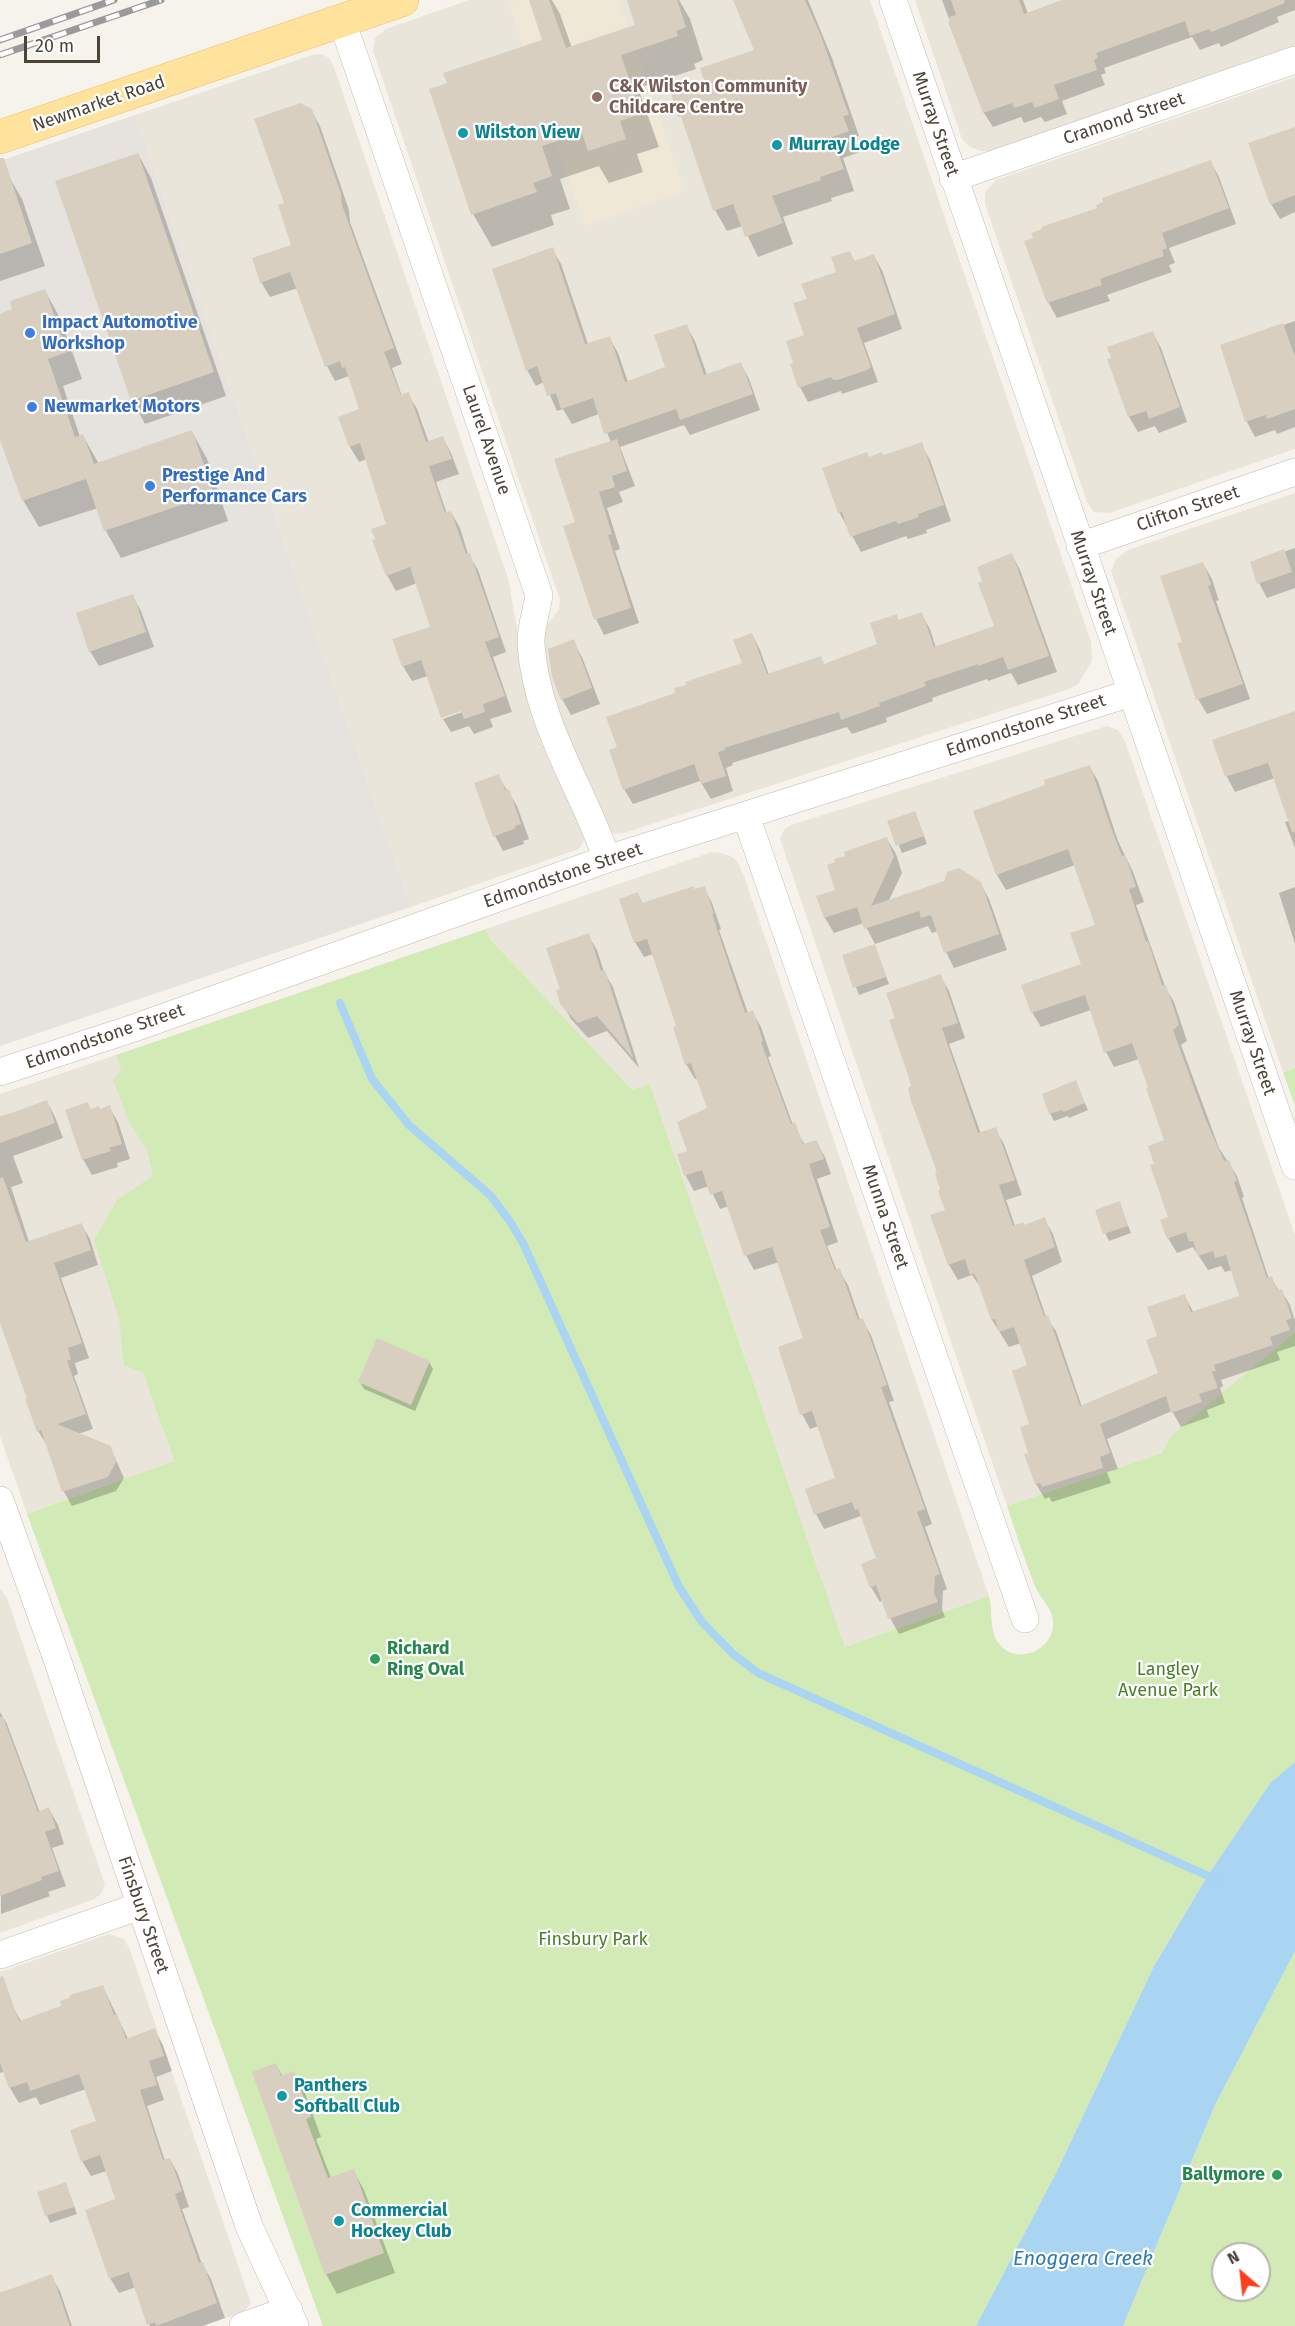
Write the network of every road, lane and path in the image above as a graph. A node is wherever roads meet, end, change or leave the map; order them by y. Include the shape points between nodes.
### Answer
1 (402, 0) edge
2 (892, 0) edge
3 (342, 21) junction
4 (1295, 60) edge
5 (0, 137) edge
6 (953, 178) junction
7 (1295, 472) edge
8 (1080, 546) junction
9 (1131, 693) junction
10 (746, 816) junction
11 (607, 859) junction
12 (0, 1072) edge
13 (1295, 1166) edge
14 (0, 1500) edge
15 (10, 1563) edge
16 (1025, 1619) dead end
17 (140, 1906) junction
18 (0, 1955) edge
19 (292, 2318) edge
20 (243, 2326) edge

1 - 3 main road, Newmarket Road
2 - 6 street, Murray Street
3 - 5 main road, Newmarket Road
3 - 11 street, Laurel Avenue via 539,595 530,642 540,701
4 - 6 street, Cramond Street
6 - 8 street, Murray Street
7 - 8 street, Clifton Street
8 - 9 street, Murray Street
9 - 10 street, Edmondstone Street
9 - 13 street, Murray Street
10 - 11 street, Edmondstone Street
10 - 16 street, Munna Street
11 - 12 street, Edmondstone Street
14 - 15 street, Finsbury Street
15 - 17 street, Finsbury Street via 57,1659
17 - 18 street
17 - 19 street, Finsbury Street via 249,2226
19 - 20 street

